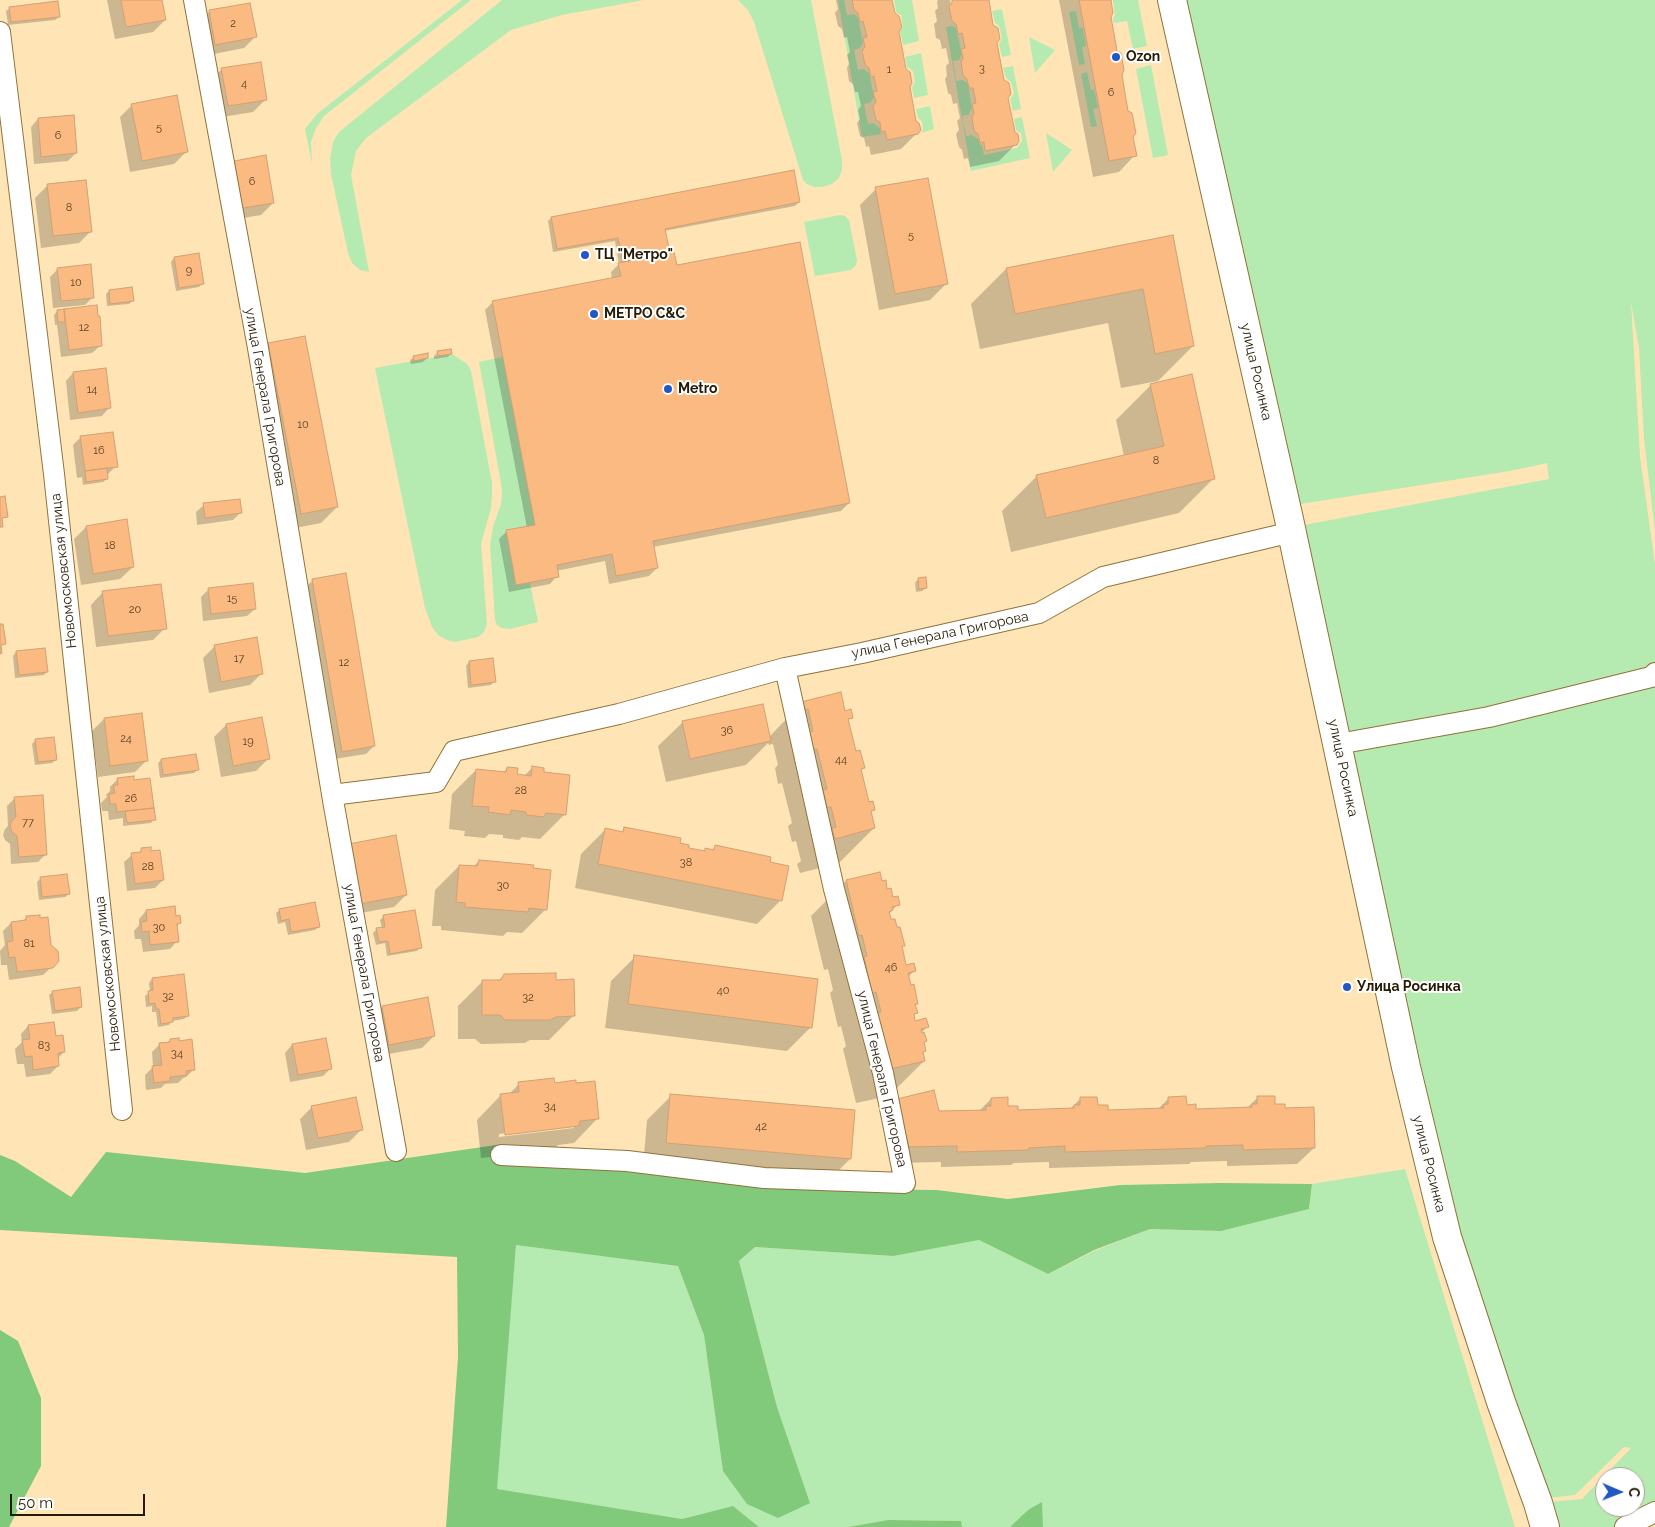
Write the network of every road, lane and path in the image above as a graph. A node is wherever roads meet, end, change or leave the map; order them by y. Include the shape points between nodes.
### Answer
1 (194, 0) edge
2 (1172, 0) edge
3 (0, 32) edge
4 (1292, 532) junction
5 (784, 668) junction
6 (1655, 673) edge
7 (1338, 744) junction
8 (332, 794) junction
9 (122, 1110) dead end
10 (396, 1151) dead end
11 (500, 1155) dead end
12 (1655, 1512) edge
13 (1545, 1527) edge
14 (1625, 1527) edge

1 - 8 street, улица Генерала Григорова via 258,348
2 - 4 main road, улица Росинка
3 - 9 street, Новомосковская улица via 55,484
4 - 5 street, улица Генерала Григорова via 1103,577 1039,613
4 - 7 main road, улица Росинка
5 - 8 street, улица Генерала Григорова via 619,714 454,751 436,782
5 - 11 street, улица Генерала Григорова via 834,888 883,1073 905,1183 764,1178 627,1161
6 - 7 street via 1651,677 1488,717
7 - 13 main road, улица Росинка via 1406,1067 1447,1236
8 - 10 street, улица Генерала Григорова
12 - 14 street

